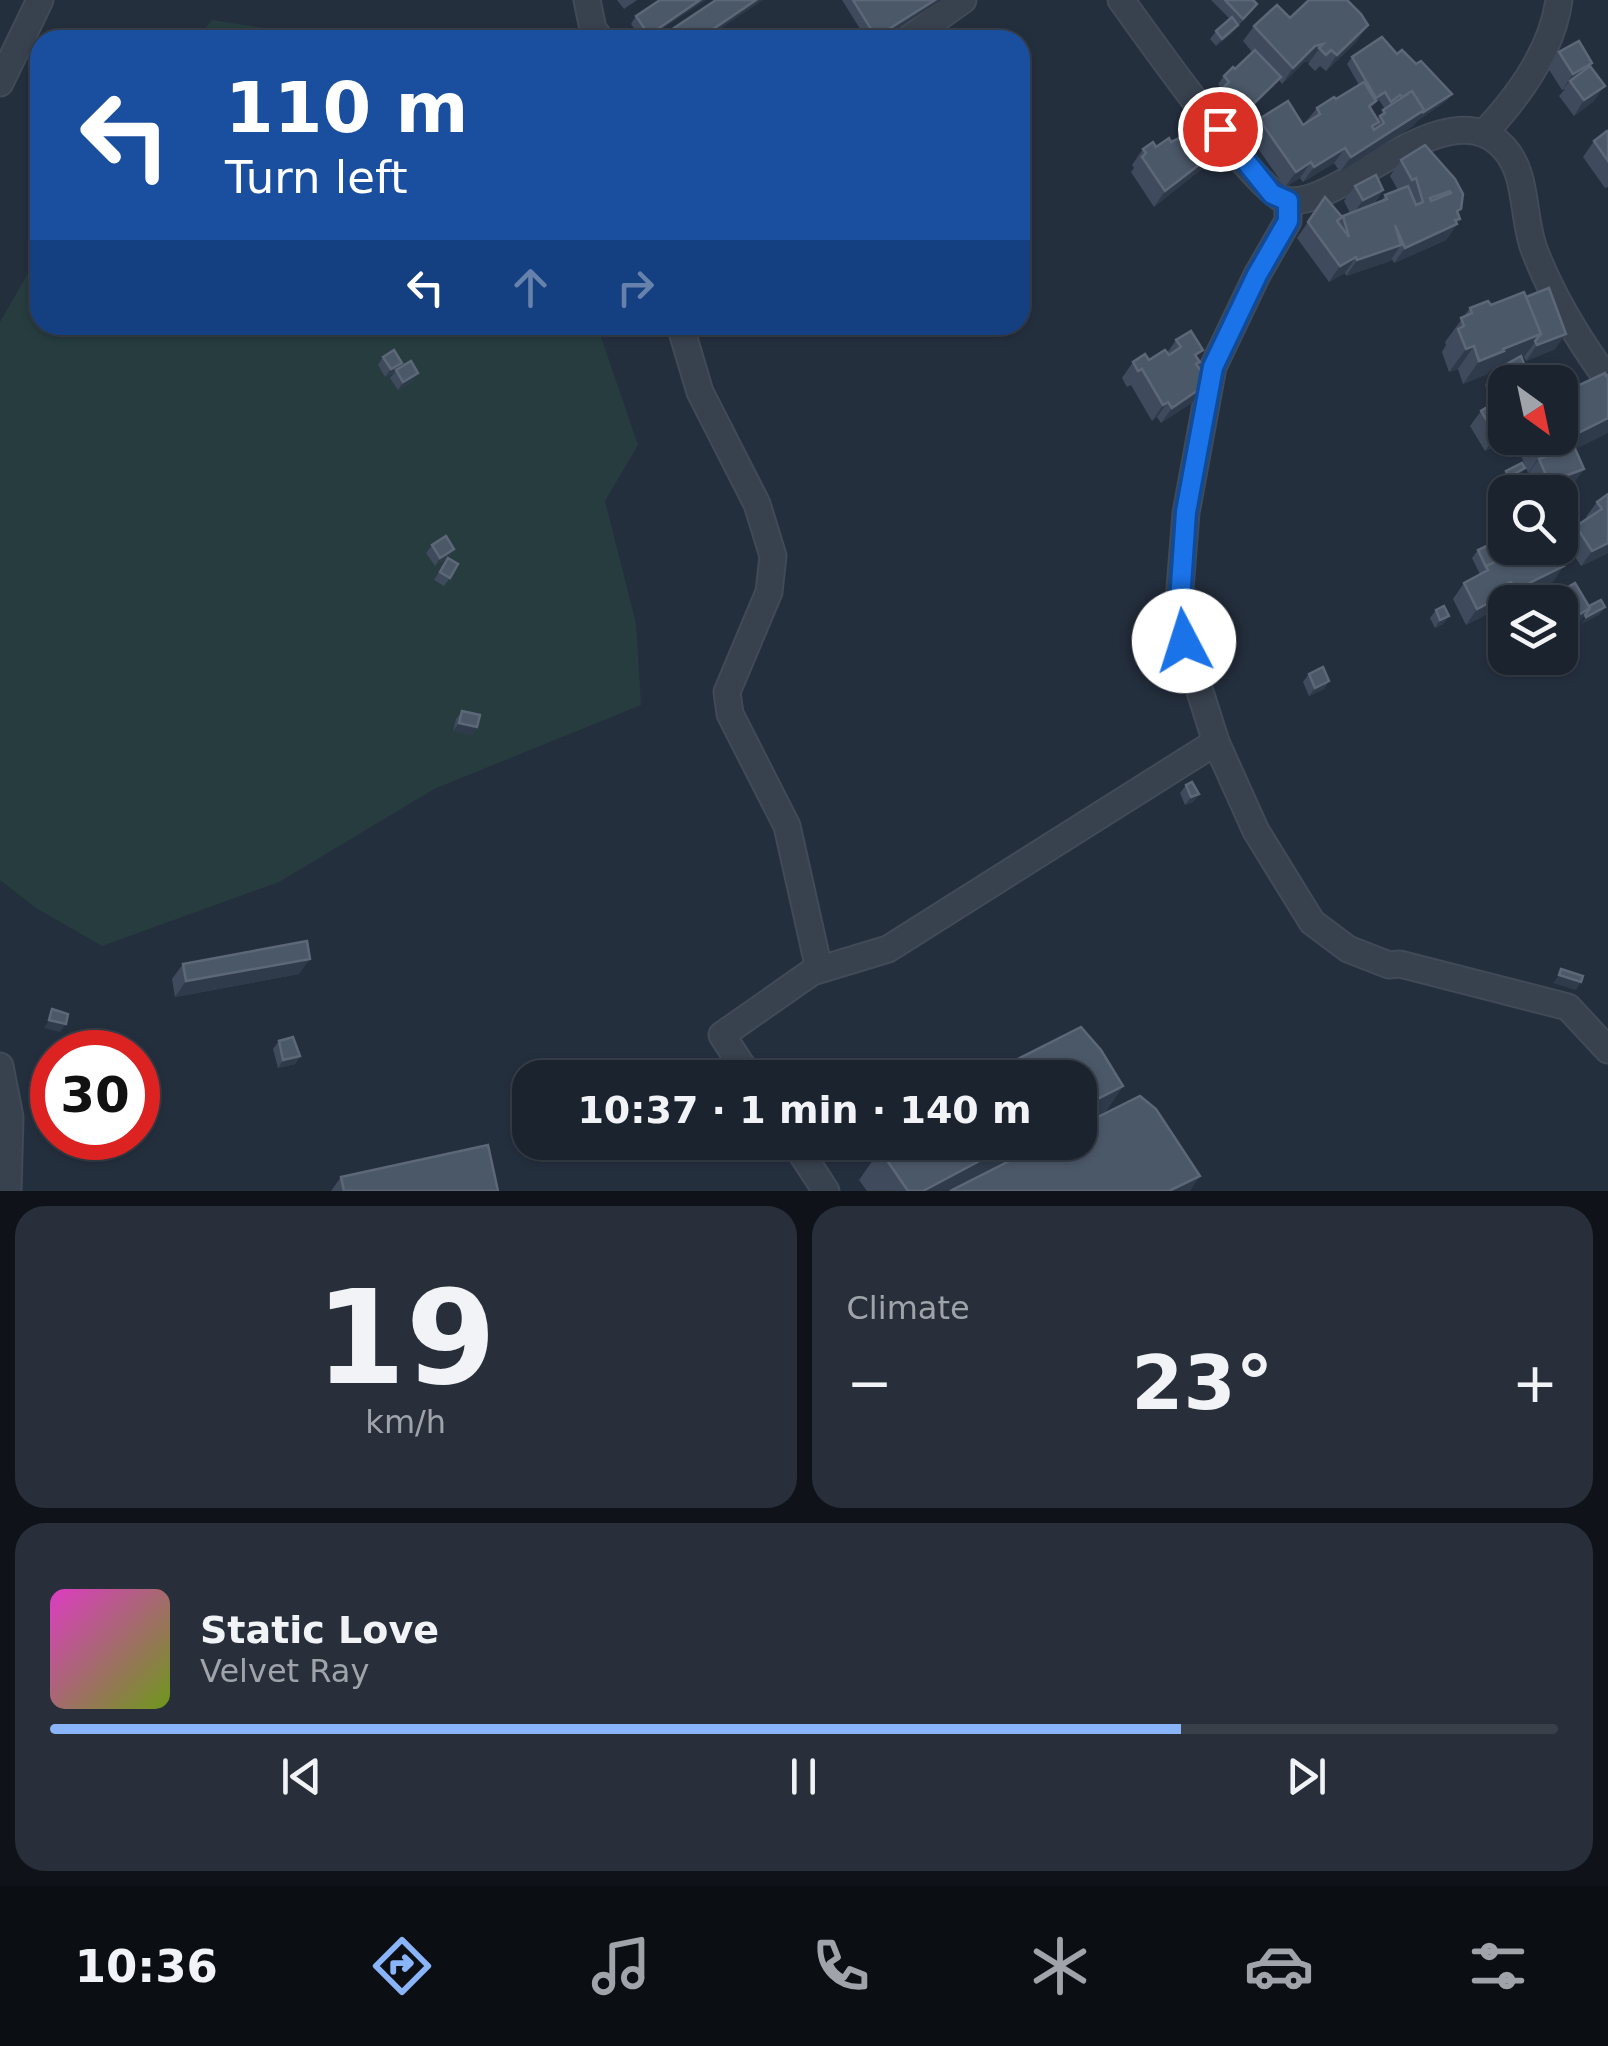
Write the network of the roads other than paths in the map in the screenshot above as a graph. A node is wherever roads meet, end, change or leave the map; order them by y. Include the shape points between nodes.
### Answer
1 (40, 0) edge
2 (587, 0) edge
3 (963, 0) edge
4 (1120, 0) edge
5 (1558, 0) edge
6 (594, 30) edge
7 (921, 30) edge
8 (0, 83) edge
9 (1484, 134) junction
10 (1288, 201) junction
11 (683, 335) edge
12 (1608, 380) edge
13 (1216, 742) junction
14 (819, 970) junction
15 (1608, 1050) edge
16 (738, 1060) edge
17 (0, 1066) edge
18 (806, 1160) edge
19 (8, 1191) edge
20 (826, 1191) edge

1 - 8 street
2 - 6 street
3 - 7 street
4 - 10 street via 1272,194
5 - 9 street via 1547,43 1514,100
9 - 10 street via 1452,131 1418,142 1310,199
9 - 12 street via 1505,149 1519,177 1533,247 1570,327
10 - 13 street via 1288,221 1213,367 1186,512 1184,641
11 - 14 street via 700,392 758,504 773,556 769,592 727,692 730,714 787,826
13 - 14 street via 888,949
13 - 15 street via 1256,832 1312,922 1348,949 1388,965 1568,1007
14 - 16 street via 722,1035
17 - 19 street via 10,1117
18 - 20 street

